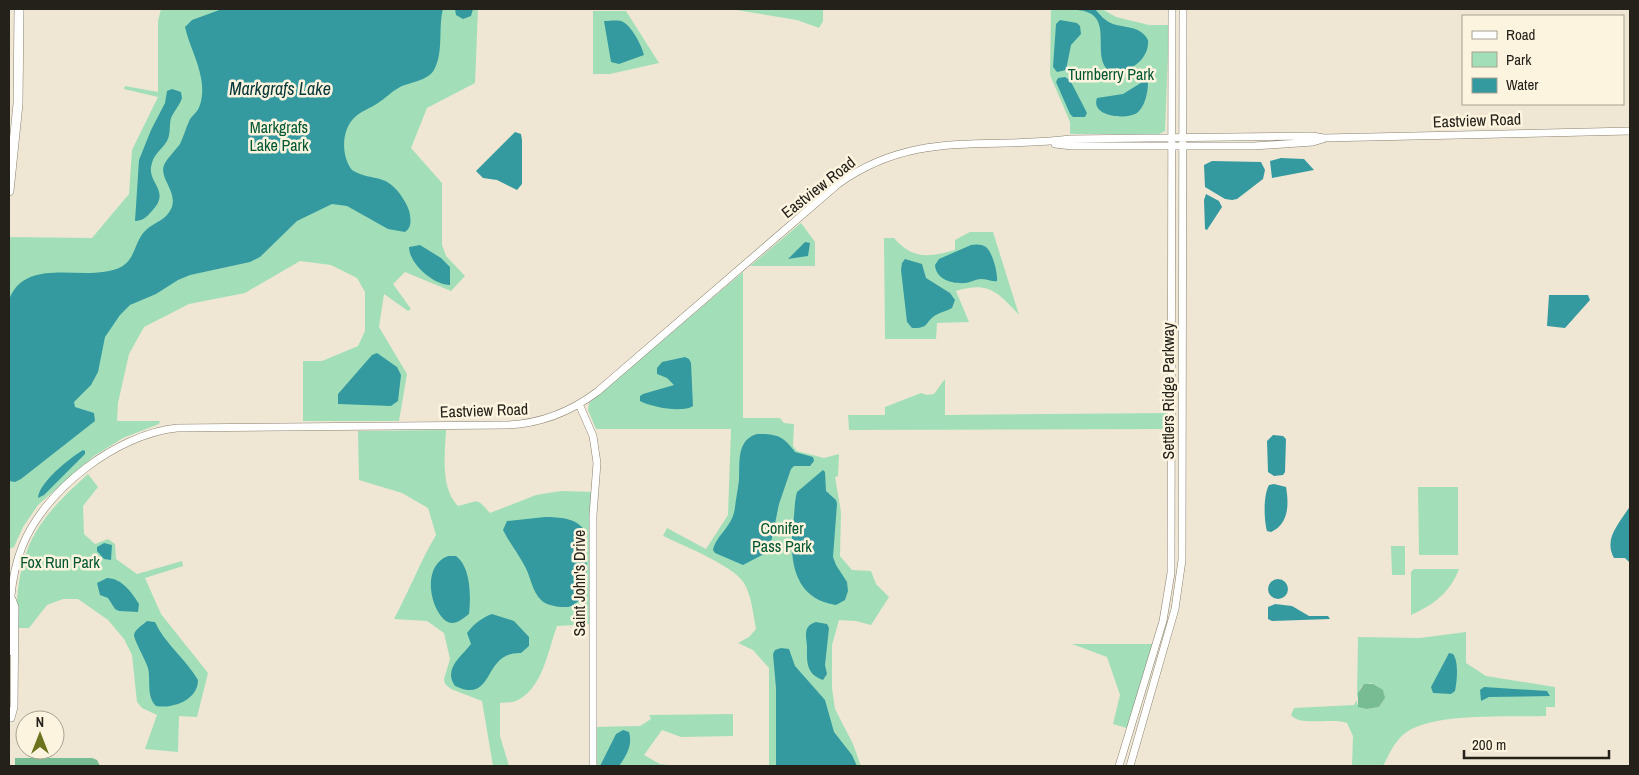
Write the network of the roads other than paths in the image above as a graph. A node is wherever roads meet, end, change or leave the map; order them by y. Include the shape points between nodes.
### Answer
1 (19, 9) edge
2 (1172, 9) edge
3 (1183, 9) edge
4 (1630, 131) edge
5 (11, 133) edge
6 (1172, 142) junction
7 (1182, 142) junction
8 (9, 192) edge
9 (579, 404) junction
10 (12, 598) junction
11 (9, 652) edge
12 (9, 710) edge
13 (10, 718) edge
14 (593, 766) edge
15 (1120, 766) edge
16 (1130, 766) edge

1 - 5 main road via 19,86
2 - 6 street, Settlers Ridge Parkway
3 - 7 street, Settlers Ridge Parkway
4 - 7 street, Eastview Road via 1324,138 1313,142 1254,146
5 - 8 main road
6 - 7 street, Eastview Road
6 - 9 street, Eastview Road via 1070,139 935,145 892,156 854,173 829,192 603,387
6 - 15 street, Settlers Ridge Parkway via 1171,573 1163,621
7 - 16 street, Settlers Ridge Parkway via 1182,560 1176,609
9 - 10 street, Eastview Road via 550,418 518,424 186,427 142,435 100,457 45,508 22,548 14,574
9 - 14 street, Saint John's Drive via 593,436 597,463 593,515
10 - 11 street, Eastview Road
10 - 13 street, Eastview Road via 15,616 14,707
12 - 13 street, Eastview Road

